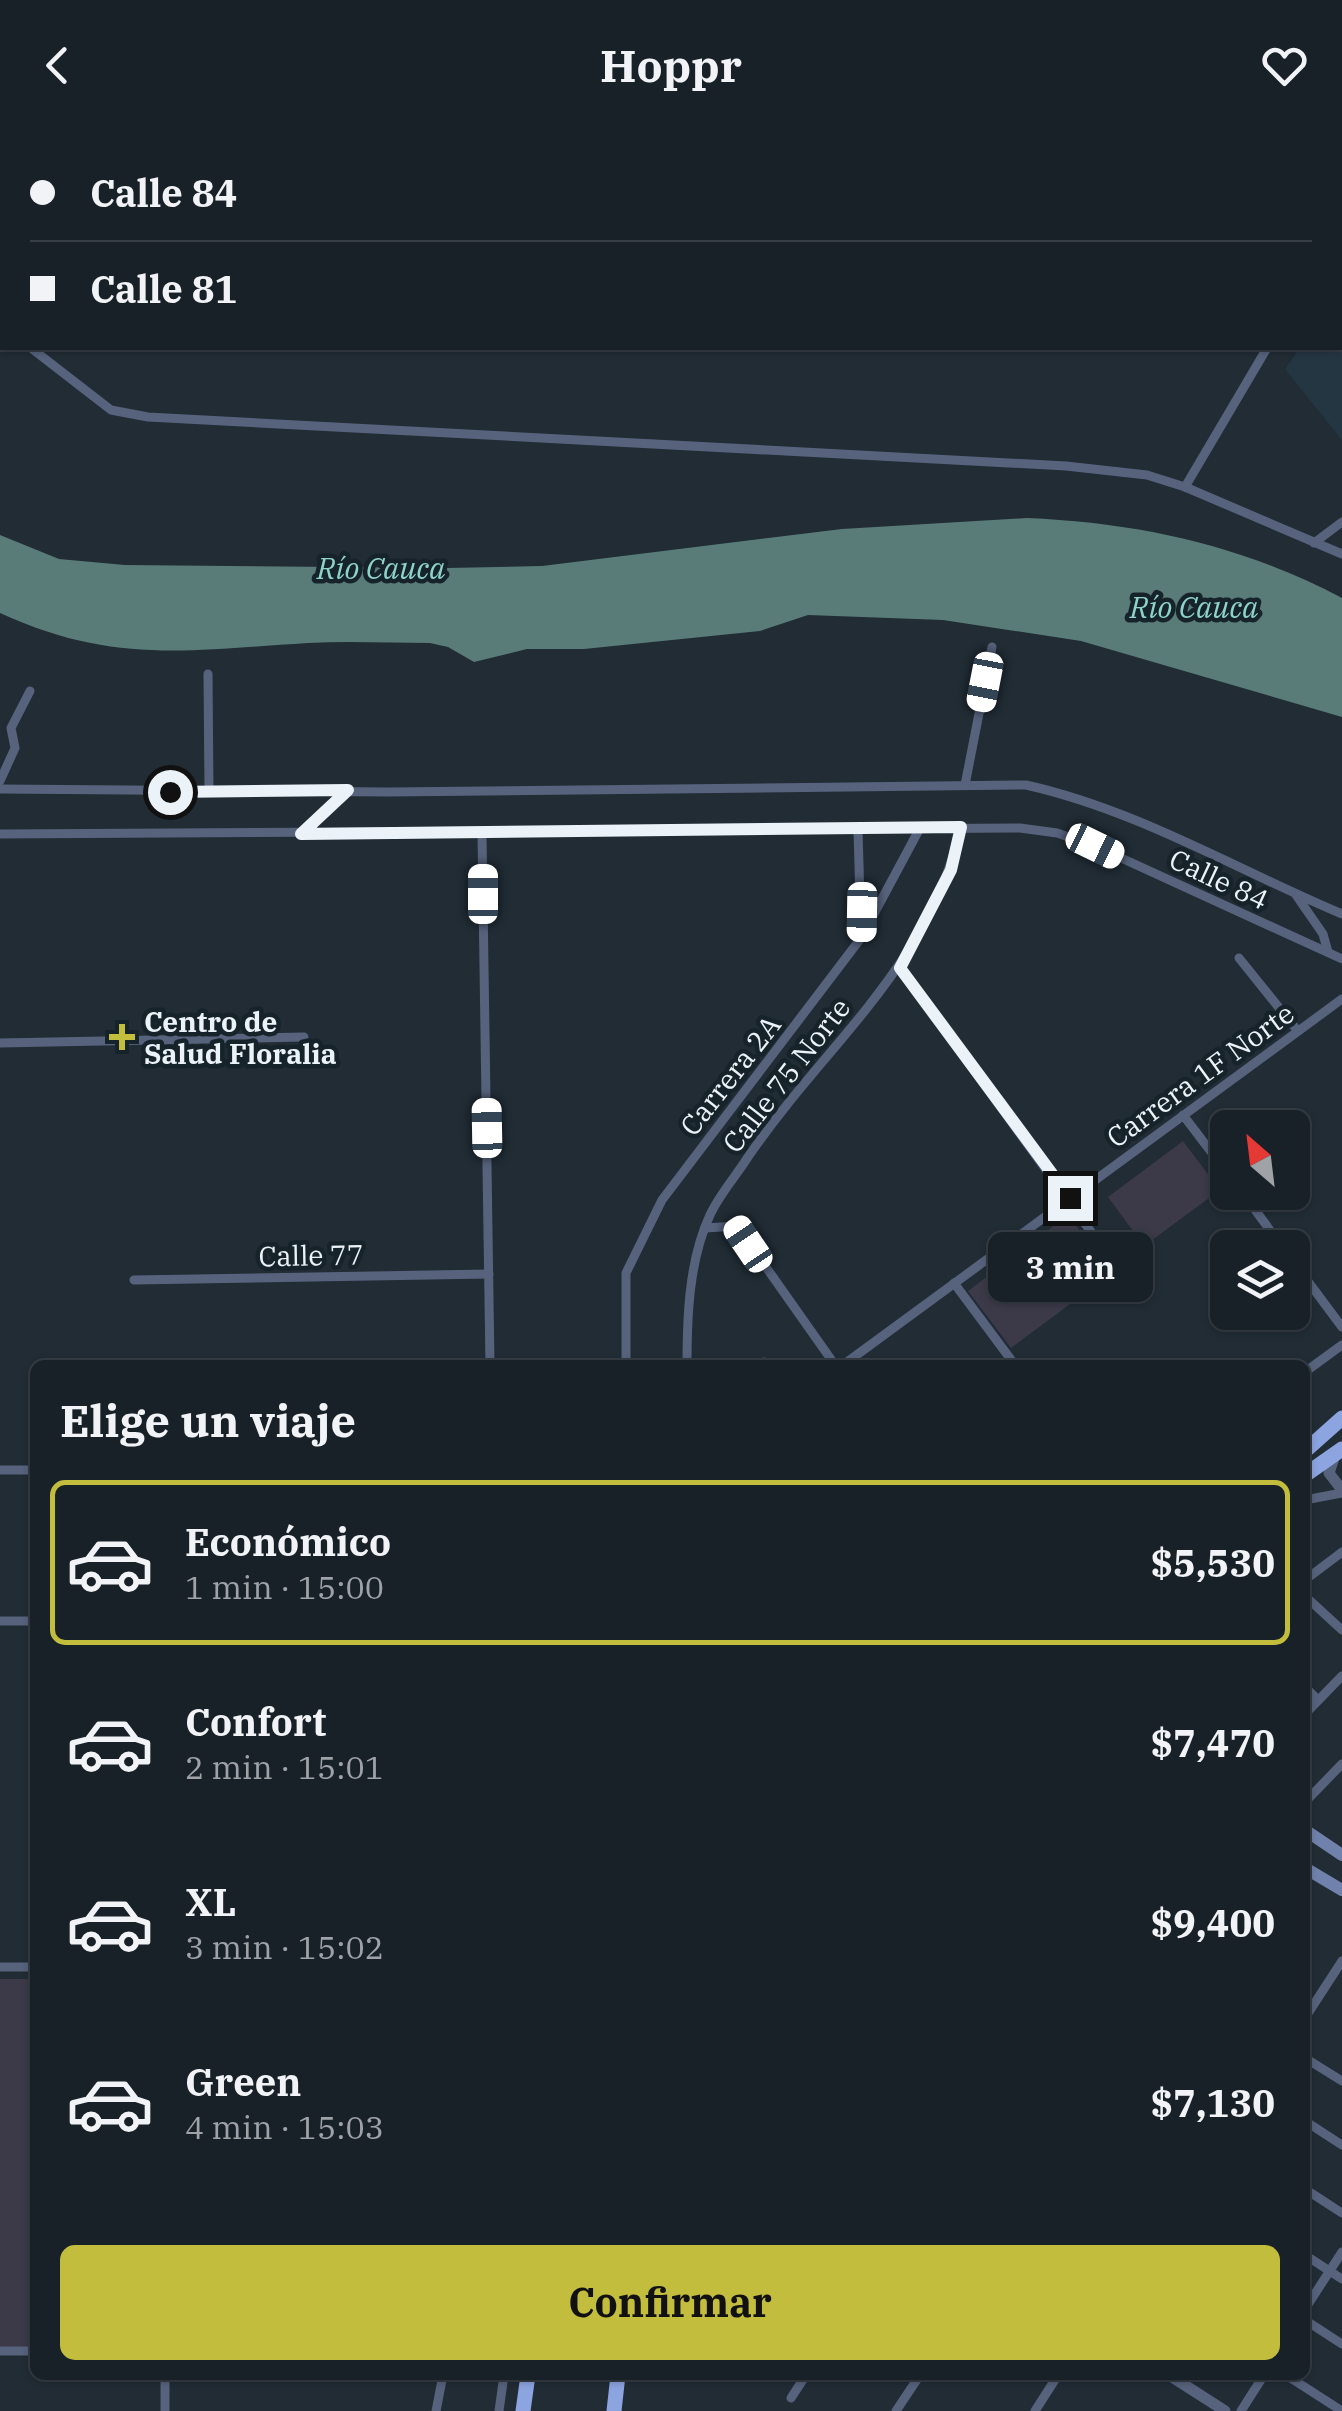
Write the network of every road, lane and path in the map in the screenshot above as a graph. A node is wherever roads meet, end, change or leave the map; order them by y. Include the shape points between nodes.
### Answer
1 (35, 350) edge
2 (1266, 350) edge
3 (1185, 487) junction
4 (1342, 522) edge
5 (1314, 543) junction
6 (1342, 554) edge
7 (992, 647) dead end
8 (208, 674) dead end
9 (30, 691) dead end
10 (0, 780) edge
11 (966, 786) junction
12 (0, 789) edge
13 (348, 790) junction
14 (209, 792) junction
15 (961, 827) junction
16 (920, 828) junction
17 (858, 831) junction
18 (0, 834) edge
19 (301, 834) junction
20 (482, 834) junction
21 (1296, 895) junction
22 (1342, 914) edge
23 (861, 938) junction
24 (1328, 952) junction
25 (1239, 958) dead end
26 (1342, 958) edge
27 (900, 968) junction
28 (1342, 999) edge
29 (1297, 1030) junction
30 (304, 1037) dead end
31 (0, 1042) edge
32 (1183, 1114) junction
33 (1210, 1150) edge
34 (1070, 1198) junction
35 (705, 1228) junction
36 (489, 1274) junction
37 (1123, 1276) dead end
38 (134, 1280) dead end
39 (954, 1283) junction
40 (1310, 1284) edge
41 (1342, 1326) edge
42 (1342, 1345) edge
43 (490, 1360) edge
44 (626, 1360) edge
45 (687, 1360) edge
46 (831, 1360) edge
47 (851, 1360) edge
48 (1011, 1360) edge
49 (1310, 1368) edge
50 (1342, 1418) edge
51 (1310, 1447) edge
52 (1340, 1450) edge
53 (0, 1470) edge
54 (30, 1470) edge
55 (1310, 1474) edge
56 (1342, 1492) edge
57 (1310, 1499) edge
58 (1340, 1557) edge
59 (1310, 1577) edge
60 (1310, 1601) edge
61 (0, 1621) edge
62 (30, 1621) edge
63 (1342, 1630) edge
64 (1342, 1676) edge
65 (1310, 1691) edge
66 (1318, 1700) junction
67 (1310, 1709) edge
68 (1342, 1764) edge
69 (1310, 1797) edge
70 (1310, 1833) edge
71 (1340, 1849) edge
72 (1310, 1871) edge
73 (1342, 1890) edge
74 (1342, 1961) edge
75 (30, 1966) edge
76 (0, 1967) edge
77 (1310, 2010) edge
78 (1310, 2061) edge
79 (1342, 2082) edge
80 (1310, 2124) edge
81 (1342, 2144) edge
82 (1310, 2192) edge
83 (1342, 2213) edge
84 (1342, 2252) edge
85 (1310, 2258) edge
86 (1330, 2271) junction
87 (1342, 2278) edge
88 (1310, 2302) edge
89 (1310, 2323) edge
90 (1342, 2344) edge
91 (0, 2351) edge
92 (30, 2351) edge
93 (165, 2380) edge
94 (442, 2380) edge
95 (503, 2380) edge
96 (519, 2380) edge
97 (527, 2380) edge
98 (617, 2380) edge
99 (803, 2380) edge
100 (917, 2380) edge
101 (1055, 2380) edge
102 (1176, 2380) edge
103 (1261, 2380) edge
104 (1294, 2380) edge
105 (791, 2398) dead end
106 (165, 2411) edge
107 (436, 2411) edge
108 (499, 2411) edge
109 (522, 2411) edge
110 (614, 2411) edge
111 (896, 2411) edge
112 (1035, 2411) edge
113 (1225, 2411) edge
114 (1241, 2411) edge
115 (1342, 2411) edge

1 - 3 street via 112,410 148,417 1066,466
2 - 3 street
3 - 5 street
4 - 5 street
5 - 6 street
7 - 11 street
8 - 14 street
9 - 10 street via 11,728 15,748
11 - 13 street, Calle 84
11 - 21 street, Calle 84 via 1026,785 1072,796
12 - 14 street, Calle 84
13 - 14 street, Calle 84
13 - 19 street
15 - 16 street, Calle 84
15 - 24 street, Calle 84 via 1070,837
15 - 27 street, Calle 75 Norte via 951,870
16 - 17 street, Calle 84
16 - 23 street, Carrera 2A
17 - 20 street, Calle 84
17 - 23 street
18 - 19 street, Calle 84
19 - 20 street, Calle 84
20 - 36 street
21 - 22 street, Calle 84
21 - 24 street
23 - 44 street, Carrera 2A via 662,1200 626,1273
24 - 26 street, Calle 84
25 - 29 street
27 - 34 street
27 - 35 street, Calle 75 Norte via 758,1142
28 - 29 street, Carrera 1F Norte
29 - 32 street, Carrera 1F Norte
30 - 31 street
32 - 33 street
32 - 34 street, Carrera 1F Norte
34 - 37 street
34 - 39 street, Carrera 1F Norte
35 - 45 street, Calle 75 Norte via 693,1276
35 - 46 street via 736,1226
36 - 38 street, Calle 77
36 - 43 street
39 - 47 street, Carrera 1F Norte
39 - 48 street
40 - 41 street
42 - 49 street
50 - 51 highway
52 - 55 highway
52 - 56 street via 1329,1473
53 - 54 street
56 - 57 street
58 - 59 street
60 - 63 street
61 - 62 street
64 - 66 street
65 - 66 street
66 - 67 street
68 - 69 street
70 - 71 main road
72 - 73 main road
74 - 77 street
75 - 76 street
78 - 79 street
80 - 81 street
82 - 83 street
84 - 86 street
85 - 86 street
86 - 87 street
86 - 88 street
89 - 90 street
91 - 92 street
93 - 106 street
94 - 107 street
95 - 108 street
96 - 109 highway
97 - 109 highway
98 - 110 highway
99 - 105 street
100 - 111 street
101 - 112 street
102 - 113 street
103 - 114 street
104 - 115 street

